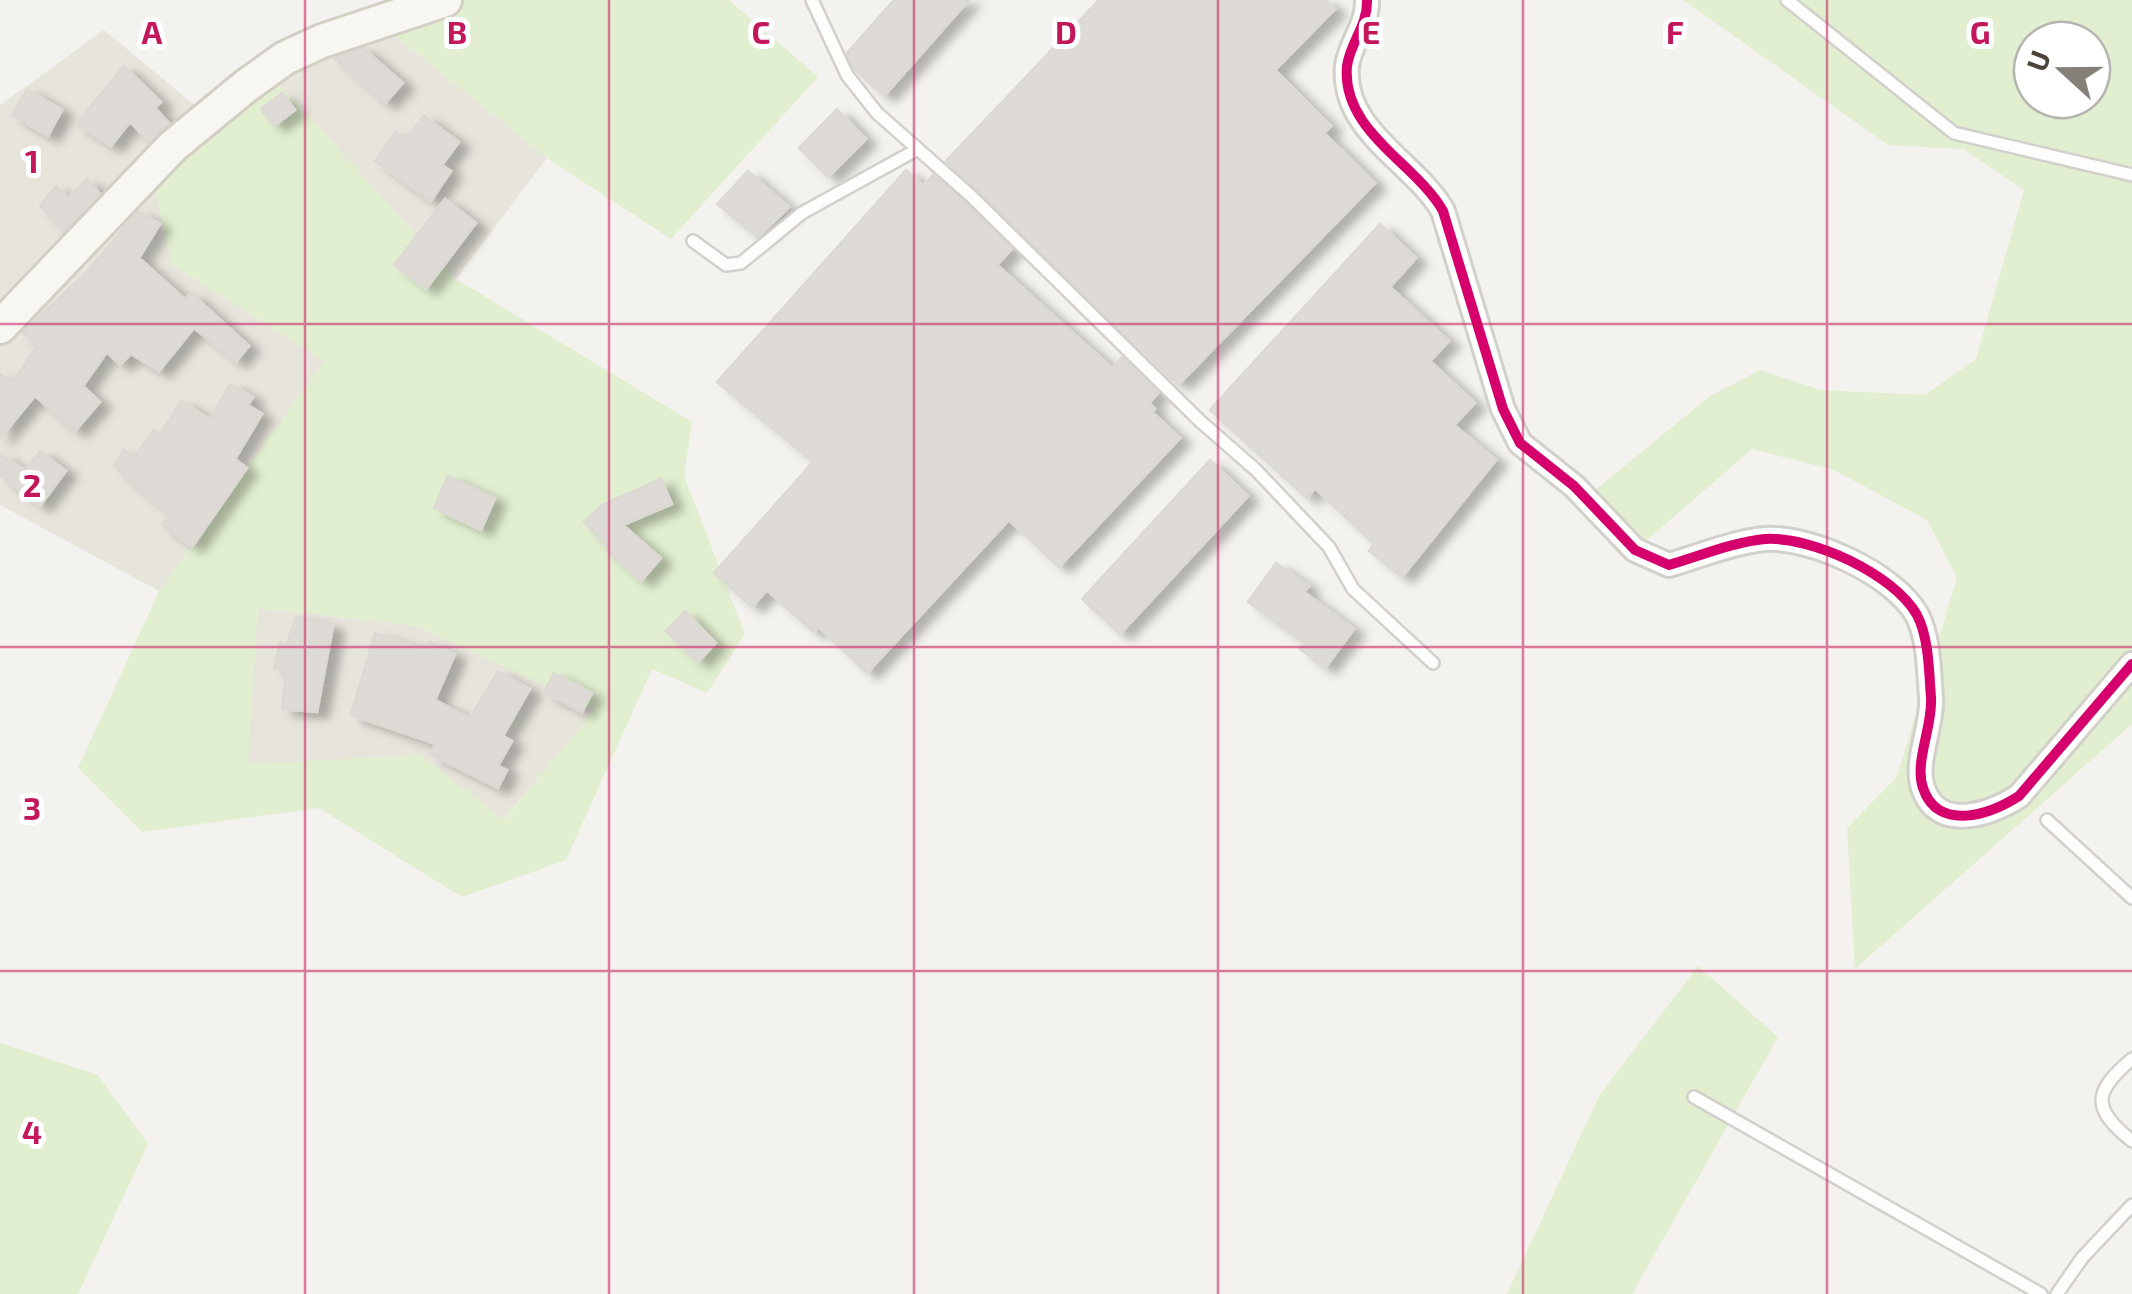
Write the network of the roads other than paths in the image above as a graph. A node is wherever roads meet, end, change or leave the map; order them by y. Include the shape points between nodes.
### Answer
1 (445, 0) edge
2 (812, 0) edge
3 (1366, 0) edge
4 (1788, 0) edge
5 (918, 149) junction
6 (2132, 175) edge
7 (693, 241) dead end
8 (0, 327) edge
9 (1433, 663) dead end
10 (2132, 664) edge
11 (2047, 820) dead end
12 (2132, 898) edge
13 (2132, 1059) edge
14 (1694, 1097) dead end
15 (2132, 1141) edge
16 (2132, 1205) edge
17 (2041, 1294) edge
18 (2057, 1294) edge

1 - 8 main road via 322,42 246,86 173,146
2 - 5 lane via 847,75
3 - 10 street via 1364,26 1347,65 1352,102 1384,149 1443,211 1503,409 1520,442 1635,550 1670,565 1772,539 1837,555 1883,579 1905,598 1924,639 1931,726 1923,788 1950,817 1995,811 2019,796
4 - 6 lane via 1954,133
5 - 7 lane via 802,213 742,264 726,265
5 - 9 lane via 1256,470 1329,547 1353,589
11 - 12 lane
13 - 15 lane via 2105,1082 2100,1101 2108,1122
14 - 17 lane
16 - 18 lane

